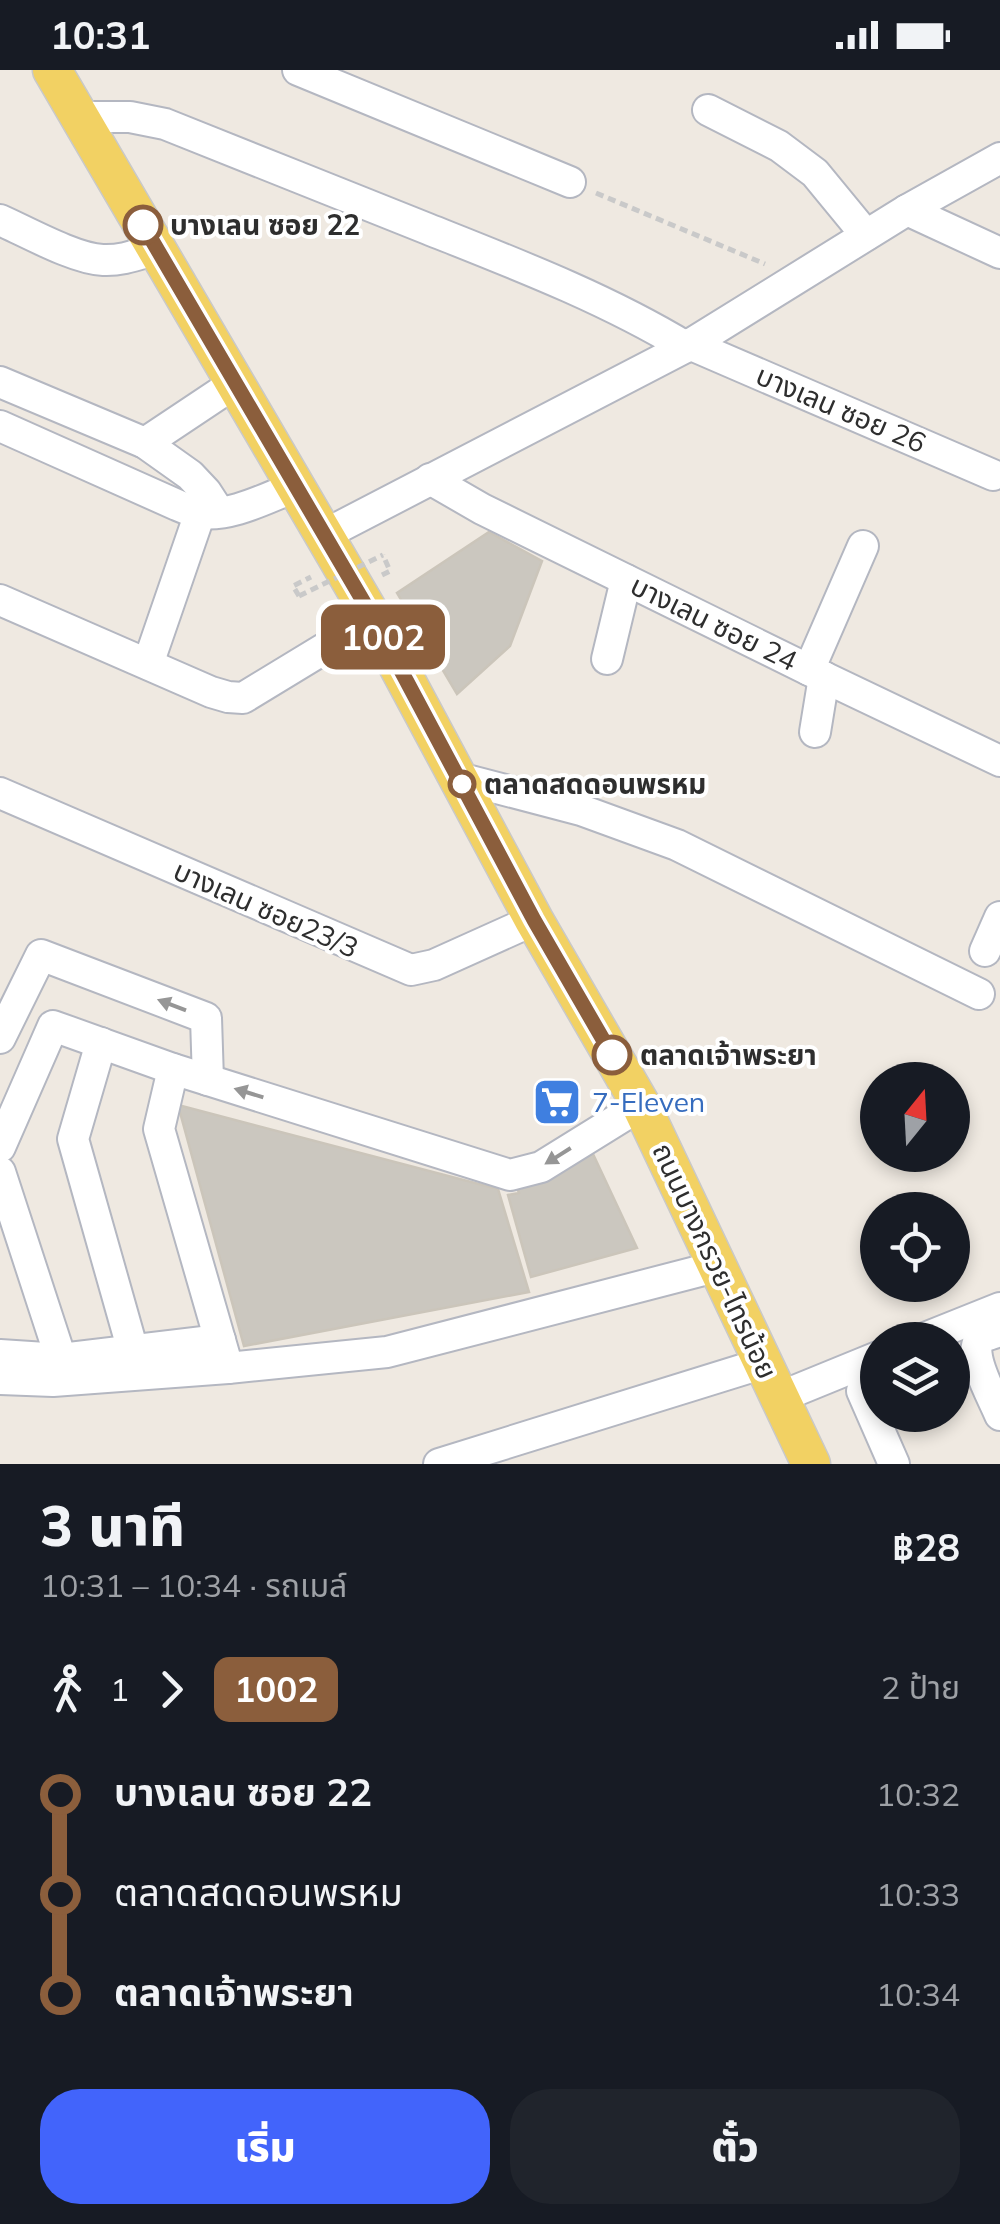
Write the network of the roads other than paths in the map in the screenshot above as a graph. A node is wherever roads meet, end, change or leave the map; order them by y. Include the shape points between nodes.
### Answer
1 (52, 70) edge
2 (298, 70) edge
3 (708, 110) dead end
4 (79, 117) junction
5 (1000, 158) edge
6 (570, 182) road end
7 (907, 210) junction
8 (0, 220) edge
9 (866, 235) junction
10 (157, 249) junction
11 (1000, 253) edge
12 (687, 346) junction
13 (0, 382) edge
14 (235, 383) junction
15 (0, 426) edge
16 (144, 443) junction
17 (993, 474) dead end
18 (430, 480) junction
19 (295, 487) junction
20 (209, 512) junction
21 (324, 536) junction
22 (863, 546) dead end
23 (626, 580) junction
24 (0, 600) edge
25 (373, 618) junction
26 (607, 659) dead end
27 (148, 664) junction
28 (817, 674) junction
29 (815, 732) dead end
30 (1000, 761) edge
31 (459, 778) junction
32 (0, 792) edge
33 (1000, 917) edge
34 (534, 920) junction
35 (985, 951) dead end
36 (979, 994) dead end
37 (0, 1038) edge
38 (101, 1043) junction
39 (173, 1069) junction
40 (208, 1080) junction
41 (641, 1105) junction
42 (0, 1147) edge
43 (0, 1172) edge
44 (719, 1266) junction
45 (1000, 1308) edge
46 (965, 1322) edge
47 (1000, 1332) edge
48 (133, 1351) junction
49 (224, 1354) junction
50 (0, 1355) edge
51 (61, 1360) junction
52 (860, 1361) edge
53 (0, 1379) edge
54 (772, 1380) junction
55 (1000, 1415) edge
56 (880, 1432) edge
57 (439, 1464) edge
58 (810, 1464) edge
59 (894, 1464) edge

1 - 4 main road, ถนนบางกรวย-ไทรน้อย
2 - 6 street
3 - 9 street via 779,146 816,174
4 - 10 main road, ถนนบางกรวย-ไทรน้อย
4 - 12 street via 165,124 590,296
5 - 7 street
7 - 9 street
7 - 11 street
8 - 10 street via 100,260
9 - 12 street
10 - 14 main road, ถนนบางกรวย-ไทรน้อย
12 - 17 street, บางเลน ซอย 26
12 - 18 street
13 - 16 street
14 - 16 street
14 - 19 main road, ถนนบางกรวย-ไทรน้อย
15 - 20 street via 177,505
16 - 20 street via 190,475 206,492
18 - 21 street
18 - 23 street, บางเลน ซอย 24
19 - 20 street
19 - 21 main road, ถนนบางกรวย-ไทรน้อย
20 - 27 street
21 - 25 main road, ถนนบางกรวย-ไทรน้อย
22 - 28 street
23 - 26 street
23 - 28 street, บางเลน ซอย 24
24 - 27 street
25 - 27 street via 243,698 211,692
25 - 31 main road, ถนนบางกรวย-ไทรน้อย
28 - 29 street
28 - 30 street, บางเลน ซอย 24
31 - 34 main road, ถนนบางกรวย-ไทรน้อย
31 - 36 street via 678,845
32 - 34 street, บางเลน ซอย23/3 via 411,970
33 - 35 street
34 - 41 main road, ถนนบางกรวย-ไทรน้อย
40 -> 37 street via 206,1018 41,955
38 - 39 street
38 - 42 street via 53,1026
38 - 48 street via 73,1139
39 - 40 street
39 - 49 street via 159,1129
41 -> 40 street via 541,1167 510,1175
41 - 44 main road, ถนนบางกรวย-ไทรน้อย
43 - 51 street
44 - 49 street via 387,1352
44 - 54 main road, ถนนบางกรวย-ไทรน้อย
45 - 46 street
47 - 55 street via 977,1344 976,1356
48 - 49 street
48 - 51 street
49 - 53 street via 53,1381
50 - 51 street
52 - 54 street
54 - 57 street
54 - 58 main road, ถนนบางกรวย-ไทรน้อย
56 - 59 street

